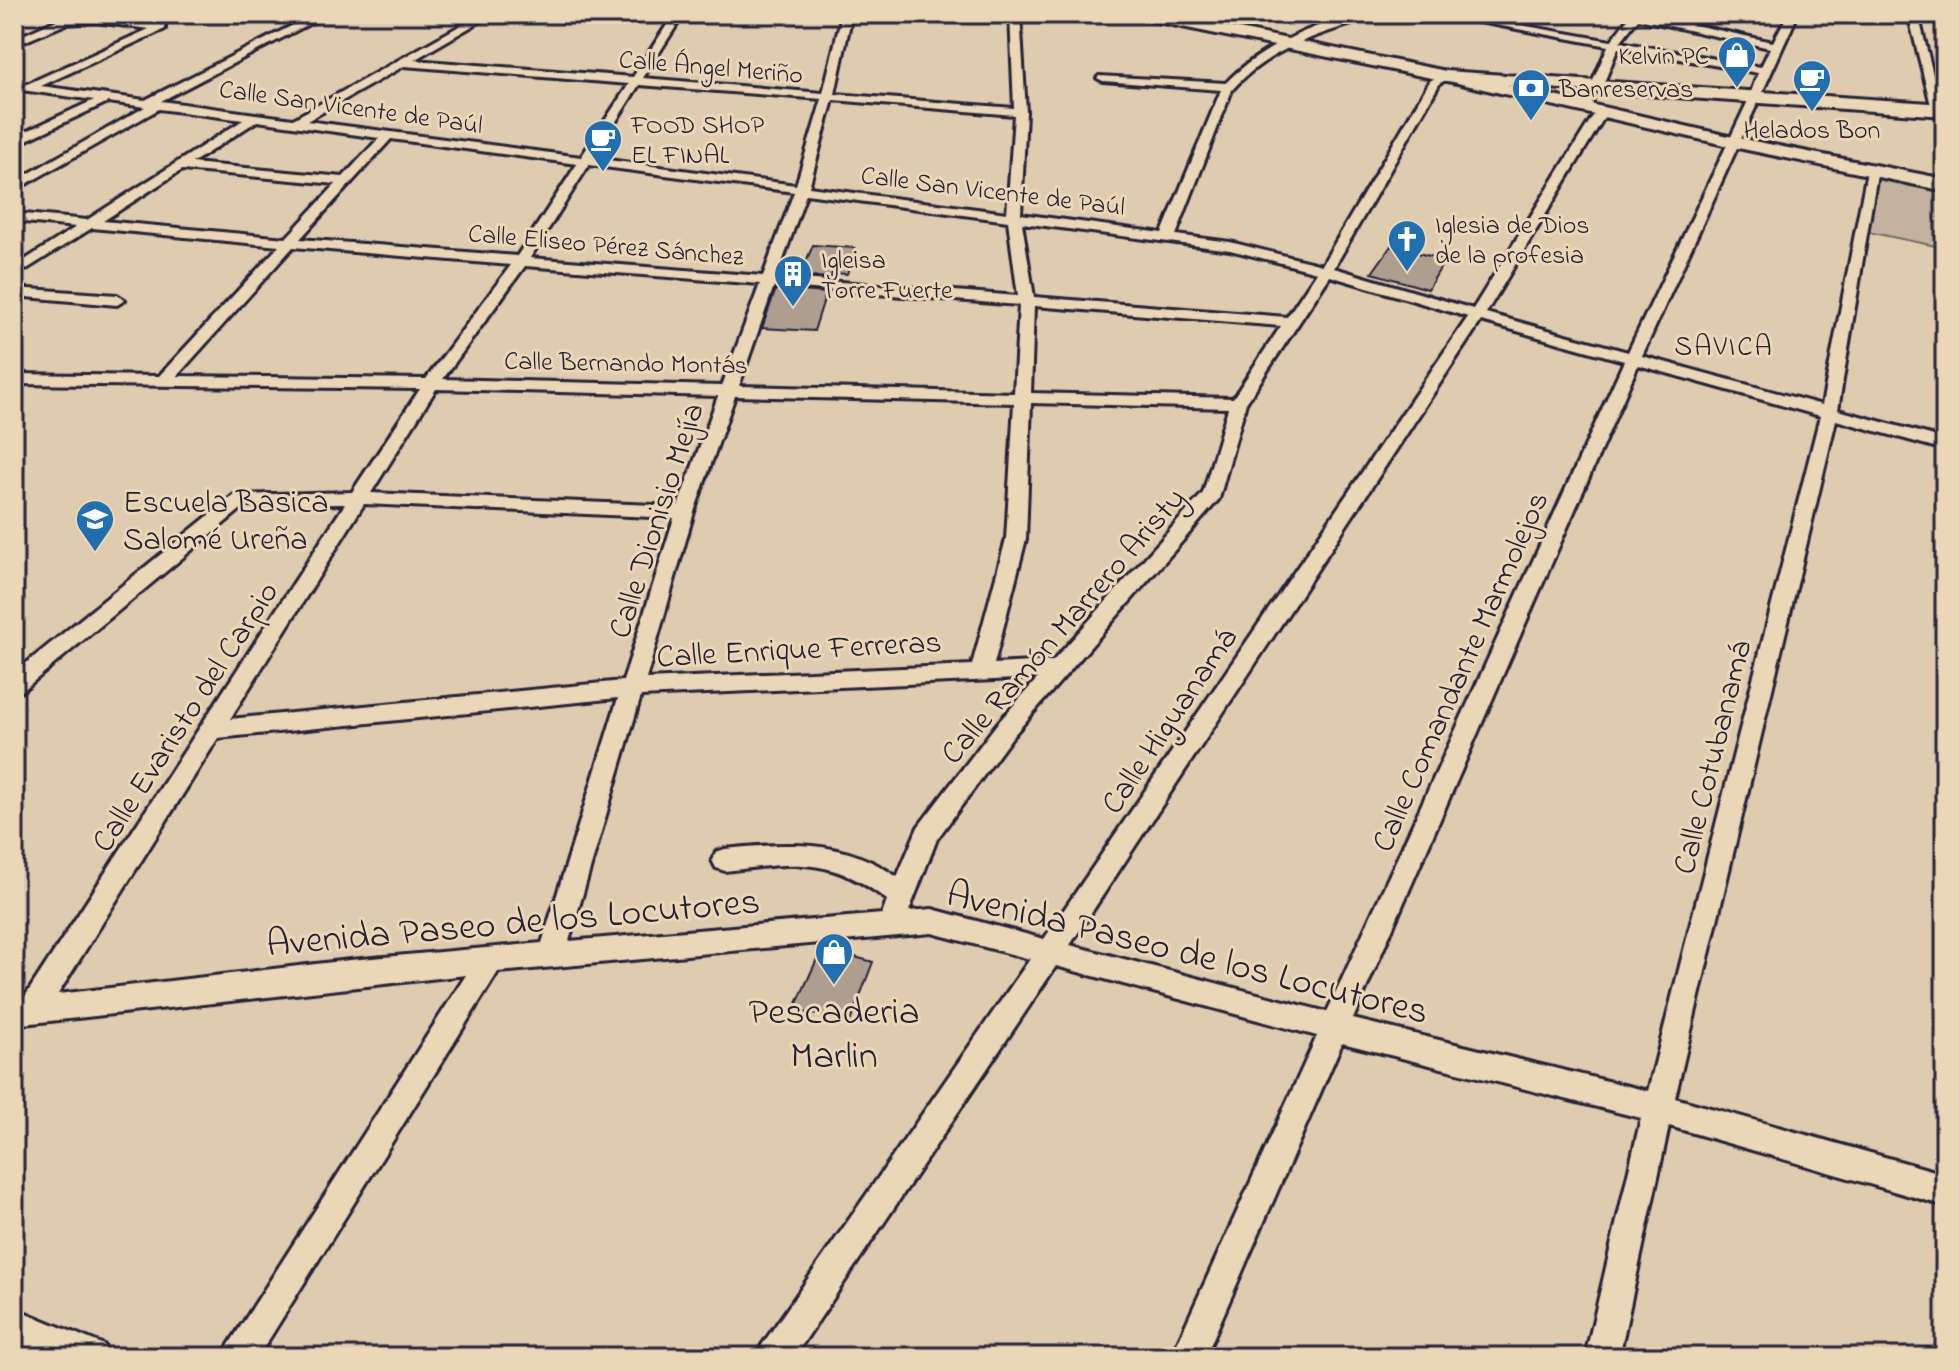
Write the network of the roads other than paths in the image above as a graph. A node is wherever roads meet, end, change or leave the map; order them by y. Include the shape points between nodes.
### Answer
1 (323, 14) edge
2 (488, 14) edge
3 (679, 14) edge
4 (847, 14) edge
5 (1015, 14) edge
6 (1143, 14) edge
7 (1369, 14) edge
8 (1442, 14) edge
9 (1634, 14) edge
10 (1793, 14) edge
11 (1913, 14) edge
12 (1172, 16) edge
13 (64, 18) edge
14 (14, 43) edge
15 (1288, 44) junction
16 (1614, 44) junction
17 (1776, 46) junction
18 (399, 62) junction
19 (1764, 71) junction
20 (1446, 76) junction
21 (1103, 78) dead end
22 (635, 82) junction
23 (1597, 85) junction
24 (14, 86) edge
25 (1228, 87) junction
26 (28, 88) junction
27 (14, 94) edge
28 (1755, 97) junction
29 (107, 98) junction
30 (828, 98) junction
31 (153, 103) junction
32 (1594, 109) junction
33 (1942, 109) edge
34 (1020, 112) junction
35 (257, 116) junction
36 (296, 122) junction
37 (388, 135) junction
38 (14, 142) edge
39 (1733, 142) junction
40 (586, 163) junction
41 (178, 166) junction
42 (1873, 171) junction
43 (347, 181) junction
44 (1945, 185) edge
45 (14, 187) edge
46 (801, 190) junction
47 (14, 217) edge
48 (1014, 217) junction
49 (86, 224) junction
50 (1168, 236) junction
51 (292, 243) junction
52 (521, 261) junction
53 (1326, 270) junction
54 (14, 273) edge
55 (771, 281) junction
56 (14, 292) edge
57 (117, 300) dead end
58 (1027, 303) junction
59 (1477, 315) junction
60 (1291, 322) junction
61 (1633, 359) junction
62 (14, 379) edge
63 (164, 380) junction
64 (431, 384) junction
65 (729, 390) junction
66 (1023, 397) junction
67 (1238, 403) junction
68 (1829, 413) junction
69 (1945, 445) edge
70 (359, 498) junction
71 (685, 512) junction
72 (1056, 669) junction
73 (981, 672) junction
74 (14, 685) edge
75 (633, 688) junction
76 (211, 730) junction
77 (725, 860) dead end
78 (902, 896) junction
79 (890, 925) junction
80 (1050, 953) junction
81 (552, 955) junction
82 (491, 960) junction
83 (23, 1011) edge
84 (1336, 1028) junction
85 (1658, 1108) junction
86 (1945, 1190) edge
87 (14, 1325) edge
88 (92, 1357) edge
89 (238, 1357) edge
90 (774, 1357) edge
91 (1188, 1357) edge
92 (1602, 1357) edge

1 - 31 street
2 - 18 street
3 - 22 street, Calle Evaristo del Carpio
4 - 30 street, Calle Dionisio Mejía
5 - 34 street
6 - 12 main road
7 - 15 street
8 - 16 street
9 - 16 street
9 - 17 street
10 - 17 street, Calle Comandante Marmolejos
11 - 33 street
12 - 15 main road
13 - 14 street
13 - 26 street via 161,27
15 - 20 main road
15 - 25 street via 1242,72
16 - 19 street
16 - 23 street
17 - 19 street, Calle Comandante Marmolejos
18 - 22 street, Calle Ángel Meriño
18 - 36 street
19 - 28 street, Calle Comandante Marmolejos
20 - 23 main road
20 - 32 main road
20 - 53 street, Calle Ramón Marrero Aristy via 1436,81
21 - 25 street
22 - 30 street, Calle Ángel Meriño
22 - 40 street, Calle Evaristo del Carpio
23 - 28 main road
23 - 32 street, Calle Higuanamá via 1586,92
24 - 26 street, Calle San Vicente de Paúl
25 - 50 street
26 - 27 street
26 - 29 street, Calle San Vicente de Paúl
28 - 33 main road
28 - 39 street, Calle Comandante Marmolejos
29 - 31 street, Calle San Vicente de Paúl
29 - 38 street
30 - 34 street, Calle Ángel Meriño
30 - 46 street, Calle Dionisio Mejía
31 - 35 street, Calle San Vicente de Paúl
31 - 45 street
32 - 39 main road
32 - 59 street, Calle Higuanamá
34 - 48 street
35 - 36 street, Calle San Vicente de Paúl
35 - 41 street
36 - 37 street, Calle San Vicente de Paúl
37 - 40 street, Calle San Vicente de Paúl
37 - 43 street
39 - 42 main road
39 - 61 street, Calle Comandante Marmolejos
40 - 46 street, Calle San Vicente de Paúl
40 - 52 street, Calle Evaristo del Carpio
41 - 43 street
41 - 49 street
42 - 44 main road
42 - 68 street, Calle Cotubanamá
43 - 51 street
46 - 48 street, Calle San Vicente de Paúl
46 - 55 street, Calle Dionisio Mejía
47 - 49 street, Calle Eliseo Pérez Sánchez
48 - 50 street, Calle San Vicente de Paúl
48 - 58 street
49 - 51 street, Calle Eliseo Pérez Sánchez
49 - 54 street
50 - 53 street, Calle San Vicente de Paúl
51 - 52 street, Calle Eliseo Pérez Sánchez
51 - 63 street
52 - 55 street, Calle Eliseo Pérez Sánchez
52 - 64 street, Calle Evaristo del Carpio
53 - 59 street, Calle San Vicente de Paúl
53 - 60 street, Calle Ramón Marrero Aristy
55 - 58 street, Calle Eliseo Pérez Sánchez
55 - 65 street, Calle Dionisio Mejía
56 - 57 street
58 - 60 street, Calle Eliseo Pérez Sánchez
58 - 66 street
59 - 61 street, Calle San Vicente de Paúl
59 - 80 street, Calle Higuanamá
60 - 67 street, Calle Ramón Marrero Aristy
61 - 68 street, Calle San Vicente de Paúl
61 - 84 street, Calle Comandante Marmolejos
62 - 63 street, Calle Bernando Montás
63 - 64 street, Calle Bernando Montás
64 - 65 street, Calle Bernando Montás
64 - 70 street, Calle Evaristo del Carpio
65 - 66 street, Calle Bernando Montás
65 - 71 street, Calle Dionisio Mejía
66 - 67 street, Calle Bernando Montás
66 - 73 street via 1016,539
67 - 72 street, Calle Ramón Marrero Aristy via 1212,495
68 - 69 street, Calle San Vicente de Paúl
68 - 85 street, Calle Cotubanamá
70 - 71 street
70 - 74 street via 241,499
70 - 76 street, Calle Evaristo del Carpio
71 - 75 street, Calle Dionisio Mejía
72 - 73 street, Calle Enrique Ferreras
72 - 78 street, Calle Ramón Marrero Aristy via 927,834
73 - 75 street, Calle Enrique Ferreras
75 - 76 street, Calle Enrique Ferreras
75 - 81 street, Calle Dionisio Mejía
76 - 83 street, Calle Evaristo del Carpio
77 - 78 street via 806,851 858,865
78 - 79 street, Calle Ramón Marrero Aristy
79 - 80 street, Avenida Paseo de los Locutores via 932,921
79 - 81 street, Avenida Paseo de los Locutores
80 - 84 street, Avenida Paseo de los Locutores
80 - 90 street, Calle Higuanamá
81 - 82 street, Avenida Paseo de los Locutores
82 - 83 street, Avenida Paseo de los Locutores
82 - 89 street
84 - 85 street, Avenida Paseo de los Locutores
84 - 91 street, Calle Comandante Marmolejos
85 - 86 street, Avenida Paseo de los Locutores
85 - 92 street, Calle Cotubanamá
87 - 88 street

